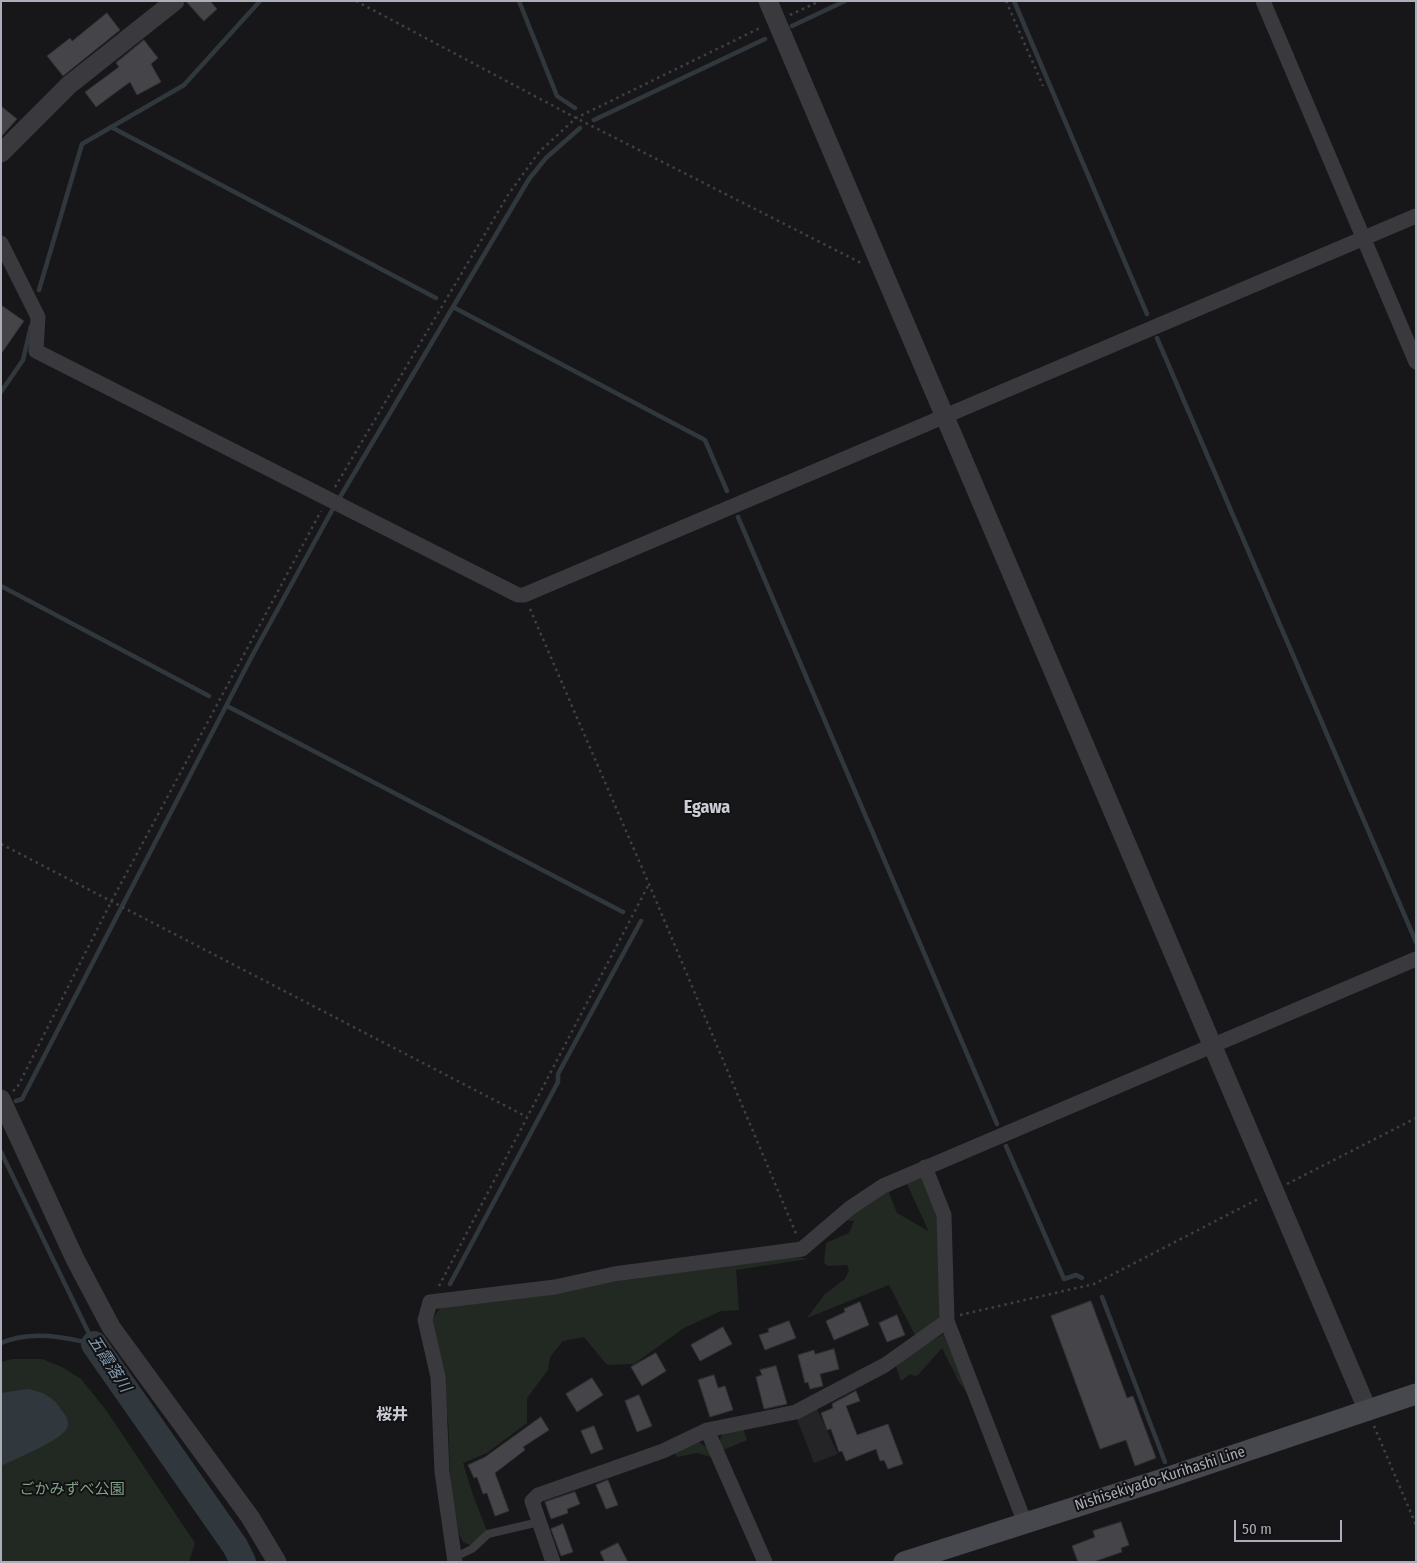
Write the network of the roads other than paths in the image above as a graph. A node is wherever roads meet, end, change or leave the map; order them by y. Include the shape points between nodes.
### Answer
1 (175, 1) edge
2 (768, 1) edge
3 (1262, 1) edge
4 (1, 153) edge
5 (1416, 216) edge
6 (1363, 238) junction
7 (1, 243) edge
8 (1416, 362) edge
9 (945, 416) junction
10 (1416, 959) edge
11 (1214, 1046) junction
12 (1, 1099) edge
13 (925, 1167) junction
14 (947, 1321) junction
15 (1416, 1394) edge
16 (1368, 1411) junction
17 (707, 1430) junction
18 (540, 1522) junction
19 (1025, 1523) junction
20 (455, 1559) edge
21 (277, 1562) edge
22 (553, 1562) edge
23 (765, 1562) edge
24 (904, 1562) edge

1 - 4 street via 69,85
2 - 9 street
3 - 6 street
5 - 6 street
6 - 8 street
6 - 9 street
7 - 9 street via 38,317 36,351 509,593 524,595
9 - 11 street
10 - 11 street
11 - 13 street
11 - 16 street
12 - 21 street via 75,1259 111,1327 250,1517
13 - 14 street via 944,1215
13 - 20 street via 882,1186 850,1208 802,1249 614,1274 555,1287 430,1302 425,1320 438,1377 442,1472
14 - 17 street via 885,1365 796,1412
14 - 19 street
15 - 16 main road, Nishisekiyado-Kurihashi Line
16 - 19 main road, Nishisekiyado-Kurihashi Line
17 - 18 street via 663,1451 538,1494 532,1501
17 - 23 street
18 - 20 lane via 488,1534
18 - 22 street
19 - 24 main road, Nishisekiyado-Kurihashi Line

